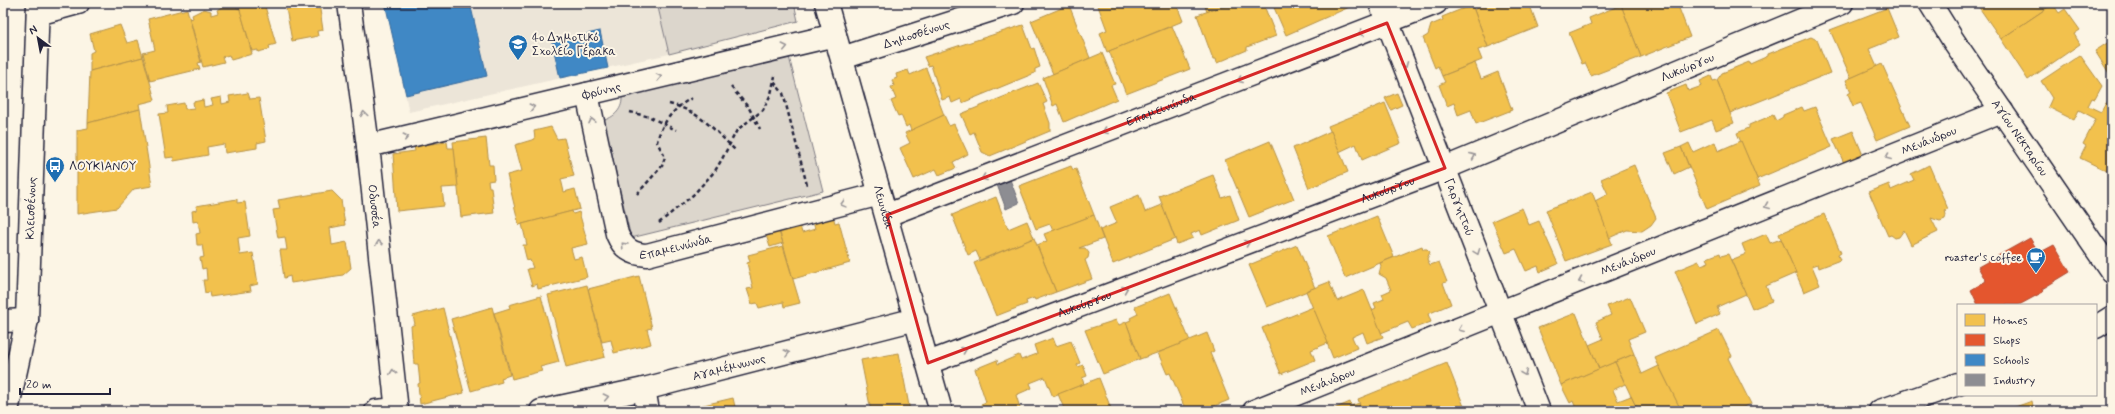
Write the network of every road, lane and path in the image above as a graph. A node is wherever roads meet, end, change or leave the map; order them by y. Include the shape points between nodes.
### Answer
1 (78, 3) edge
2 (349, 3) edge
3 (826, 3) edge
4 (1013, 3) edge
5 (1436, 3) edge
6 (1842, 3) edge
7 (1930, 3) edge
8 (38, 9) edge
9 (1384, 13) edge
10 (835, 35) junction
11 (771, 50) junction
12 (842, 58) junction
13 (774, 82) junction
14 (727, 84) dead end
15 (587, 94) junction
16 (693, 97) dead end
17 (663, 102) dead end
18 (678, 105) junction
19 (2002, 111) junction
20 (627, 112) dead end
21 (754, 118) junction
22 (665, 123) junction
23 (760, 129) dead end
24 (676, 130) dead end
25 (729, 144) junction
26 (368, 146) junction
27 (736, 151) dead end
28 (1445, 168) junction
29 (808, 188) dead end
30 (880, 194) junction
31 (633, 200) dead end
32 (887, 215) junction
33 (665, 225) dead end
34 (2112, 272) edge
35 (1500, 314) junction
36 (2112, 317) edge
37 (3, 320) edge
38 (27, 320) junction
39 (916, 320) junction
40 (2097, 327) edge
41 (928, 363) junction
42 (1957, 384) edge
43 (644, 389) junction
44 (390, 410) edge
45 (7, 411) edge
46 (541, 411) edge
47 (648, 411) edge
48 (941, 411) edge
49 (1254, 411) edge
50 (1539, 411) edge
51 (1880, 411) edge

1 - 8 street
26 -> 2 street, Οδυσσέα
3 - 10 street, Λεωνίδα
4 - 12 street, Δημοσθένους
5 - 9 street, Επαμεινώνδα
28 -> 6 street, Λυκούργου
7 - 19 street, Αγίου Νεκταρίου
8 - 38 street, Κλεισθένους
9 -> 28 street, Γαργηττού
9 -> 32 street, Επαμεινώνδα
11 -> 10 street, Φρύνης
10 - 12 street, Λεωνίδα
11 - 13 path via 776,69
15 -> 11 street, Φρύνης
12 - 30 street, Λεωνίδα
13 - 21 path via 763,110
13 - 29 path via 783,93
14 - 21 path via 746,104
26 -> 15 street, Φρύνης
30 -> 15 street, Επαμεινώνδα via 647,255 638,254 621,244 617,234
16 - 18 path
17 - 18 path
18 - 22 path
18 - 25 path via 706,121
19 - 34 street, Αγίου Νεκταρίου
19 -> 35 street, Μενάνδρου
20 - 22 path
21 - 23 path
21 - 25 path via 737,130
22 - 24 path
22 - 31 path via 657,142 665,157 662,166
25 - 27 path
25 - 33 path via 715,171 693,195 657,226
44 -> 26 street, Οδυσσέα
28 -> 35 street, Γαργηττού
41 -> 28 street, Λυκούργου
30 - 32 street, Λεωνίδα
32 - 39 street, Λεωνίδα
35 -> 49 street, Μενάνδρου
35 -> 50 street, Γαργηττού
36 - 40 street
37 - 38 street
38 - 45 street, Κλεισθένους
39 - 41 street, Λεωνίδα
43 -> 39 street, Αγαμέμνωνος
41 - 48 street, Λεωνίδα
42 - 51 street
46 -> 43 street, Αγαμέμνωνος
43 - 47 street

